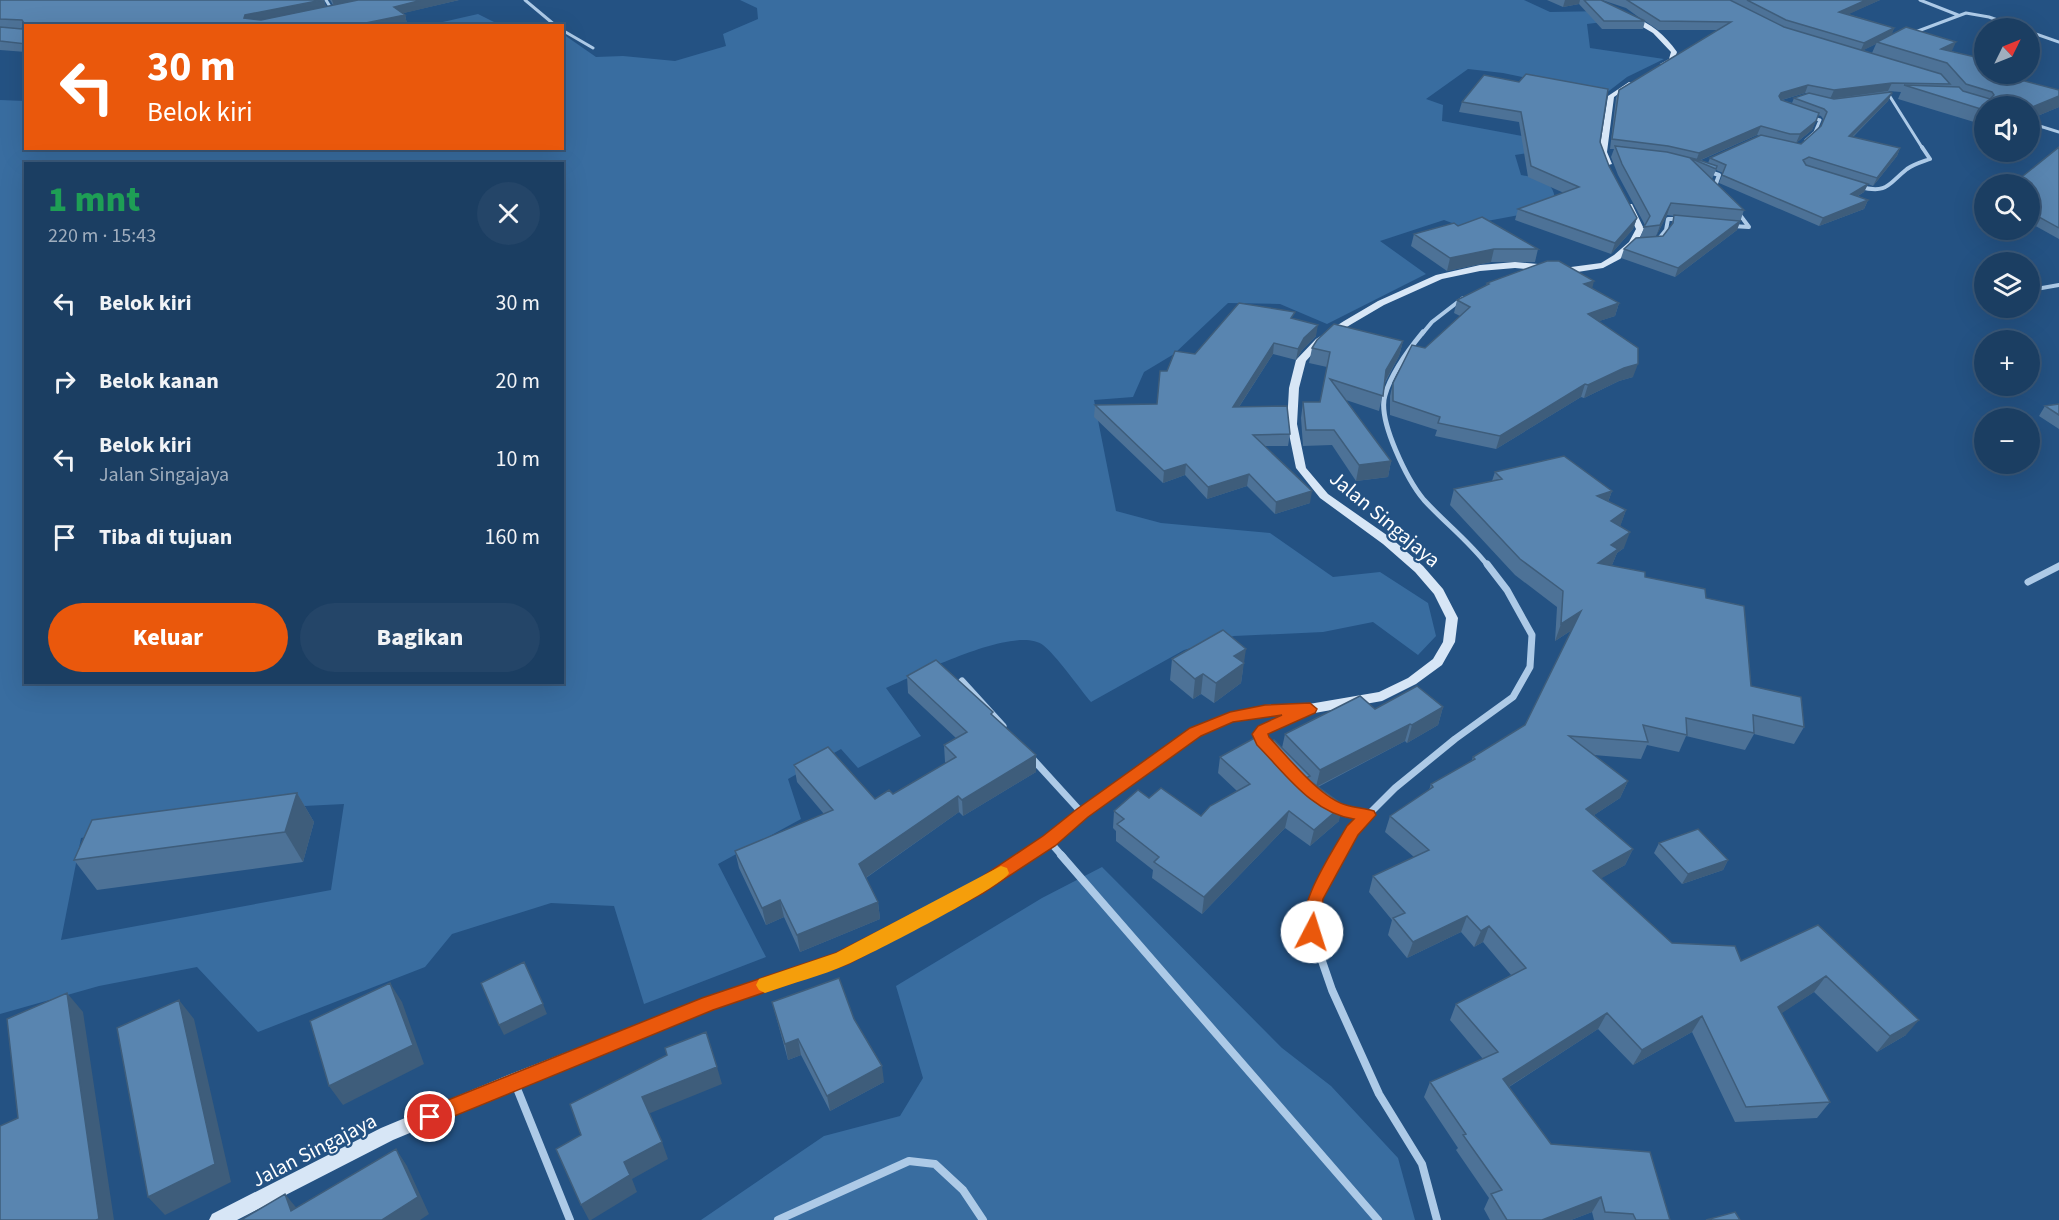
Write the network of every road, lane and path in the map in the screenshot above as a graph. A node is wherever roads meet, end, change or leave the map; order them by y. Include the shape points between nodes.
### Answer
1 (326, 0) edge
2 (525, 0) edge
3 (1920, 0) edge
4 (341, 9) edge
5 (332, 10) junction
6 (1614, 10) edge
7 (321, 12) edge
8 (1958, 15) junction
9 (1989, 18) edge
10 (554, 24) edge
11 (564, 31) edge
12 (2040, 35) edge
13 (1902, 37) edge
14 (2059, 42) edge
15 (593, 48) dead end
16 (1889, 95) junction
17 (1898, 95) edge
18 (1877, 96) edge
19 (1809, 116) edge
20 (2040, 126) edge
21 (2059, 132) edge
22 (1801, 145) edge
23 (1704, 170) edge
24 (1612, 176) edge
25 (1859, 187) edge
26 (1720, 193) edge
27 (1623, 196) edge
28 (1730, 206) edge
29 (1688, 220) edge
30 (1728, 226) edge
31 (1650, 242) edge
32 (1549, 267) junction
33 (1528, 274) edge
34 (2059, 285) edge
35 (2040, 288) edge
36 (1468, 296) edge
37 (2059, 566) edge
38 (2028, 582) dead end
39 (963, 681) edge
40 (1310, 709) junction
41 (1010, 734) edge
42 (1270, 748) edge
43 (1026, 751) edge
44 (1325, 801) edge
45 (1082, 813) junction
46 (1368, 815) junction
47 (1049, 841) junction
48 (514, 1081) junction
49 (218, 1220) edge
50 (570, 1220) edge
51 (778, 1220) edge
52 (983, 1220) edge
53 (1378, 1220) edge
54 (1437, 1220) edge

1 - 5 street
2 - 10 street
3 - 8 street
4 - 5 street
5 - 7 street
6 - 24 street via 1660,34 1674,52 1672,60 1611,96
8 - 9 street via 1974,13
8 - 13 street
11 - 15 street
12 - 14 street
16 - 17 street
16 - 18 street
16 - 25 street via 1930,159 1909,167 1884,191
19 - 22 street via 1820,120 1815,132
20 - 21 street
23 - 26 street via 1719,175 1712,188
27 - 32 street, Jalan Singajaya via 1640,229 1637,243 1603,265 1571,270
28 - 30 street via 1742,214 1749,227
29 - 31 street via 1668,219 1658,241
32 - 33 street
32 - 40 street, Jalan Singajaya via 1492,267 1439,277 1380,303 1319,341 1301,360 1294,388 1292,424 1301,468 1324,496 1419,568 1439,592 1452,618 1449,642 1438,662 1412,681 1382,696
34 - 35 street
36 - 46 street via 1432,322 1408,350 1384,396 1386,424 1423,499 1476,550 1507,590 1532,635 1530,667 1513,697 1395,788
37 - 38 street
39 - 41 street
40 - 42 street via 1263,730 1260,734
40 - 45 street, Jalan Singajaya via 1265,710 1230,717 1196,732
43 - 45 street
44 - 46 street via 1341,811
45 - 47 street, Jalan Singajaya
46 - 54 street via 1352,831 1315,899 1312,932 1332,990 1379,1094 1422,1164
47 - 48 street, Jalan Singajaya via 977,888 842,959 709,1004
47 - 53 street
48 - 49 street, Jalan Singajaya via 387,1134
48 - 50 street
51 - 52 street via 909,1161 935,1164 963,1190

